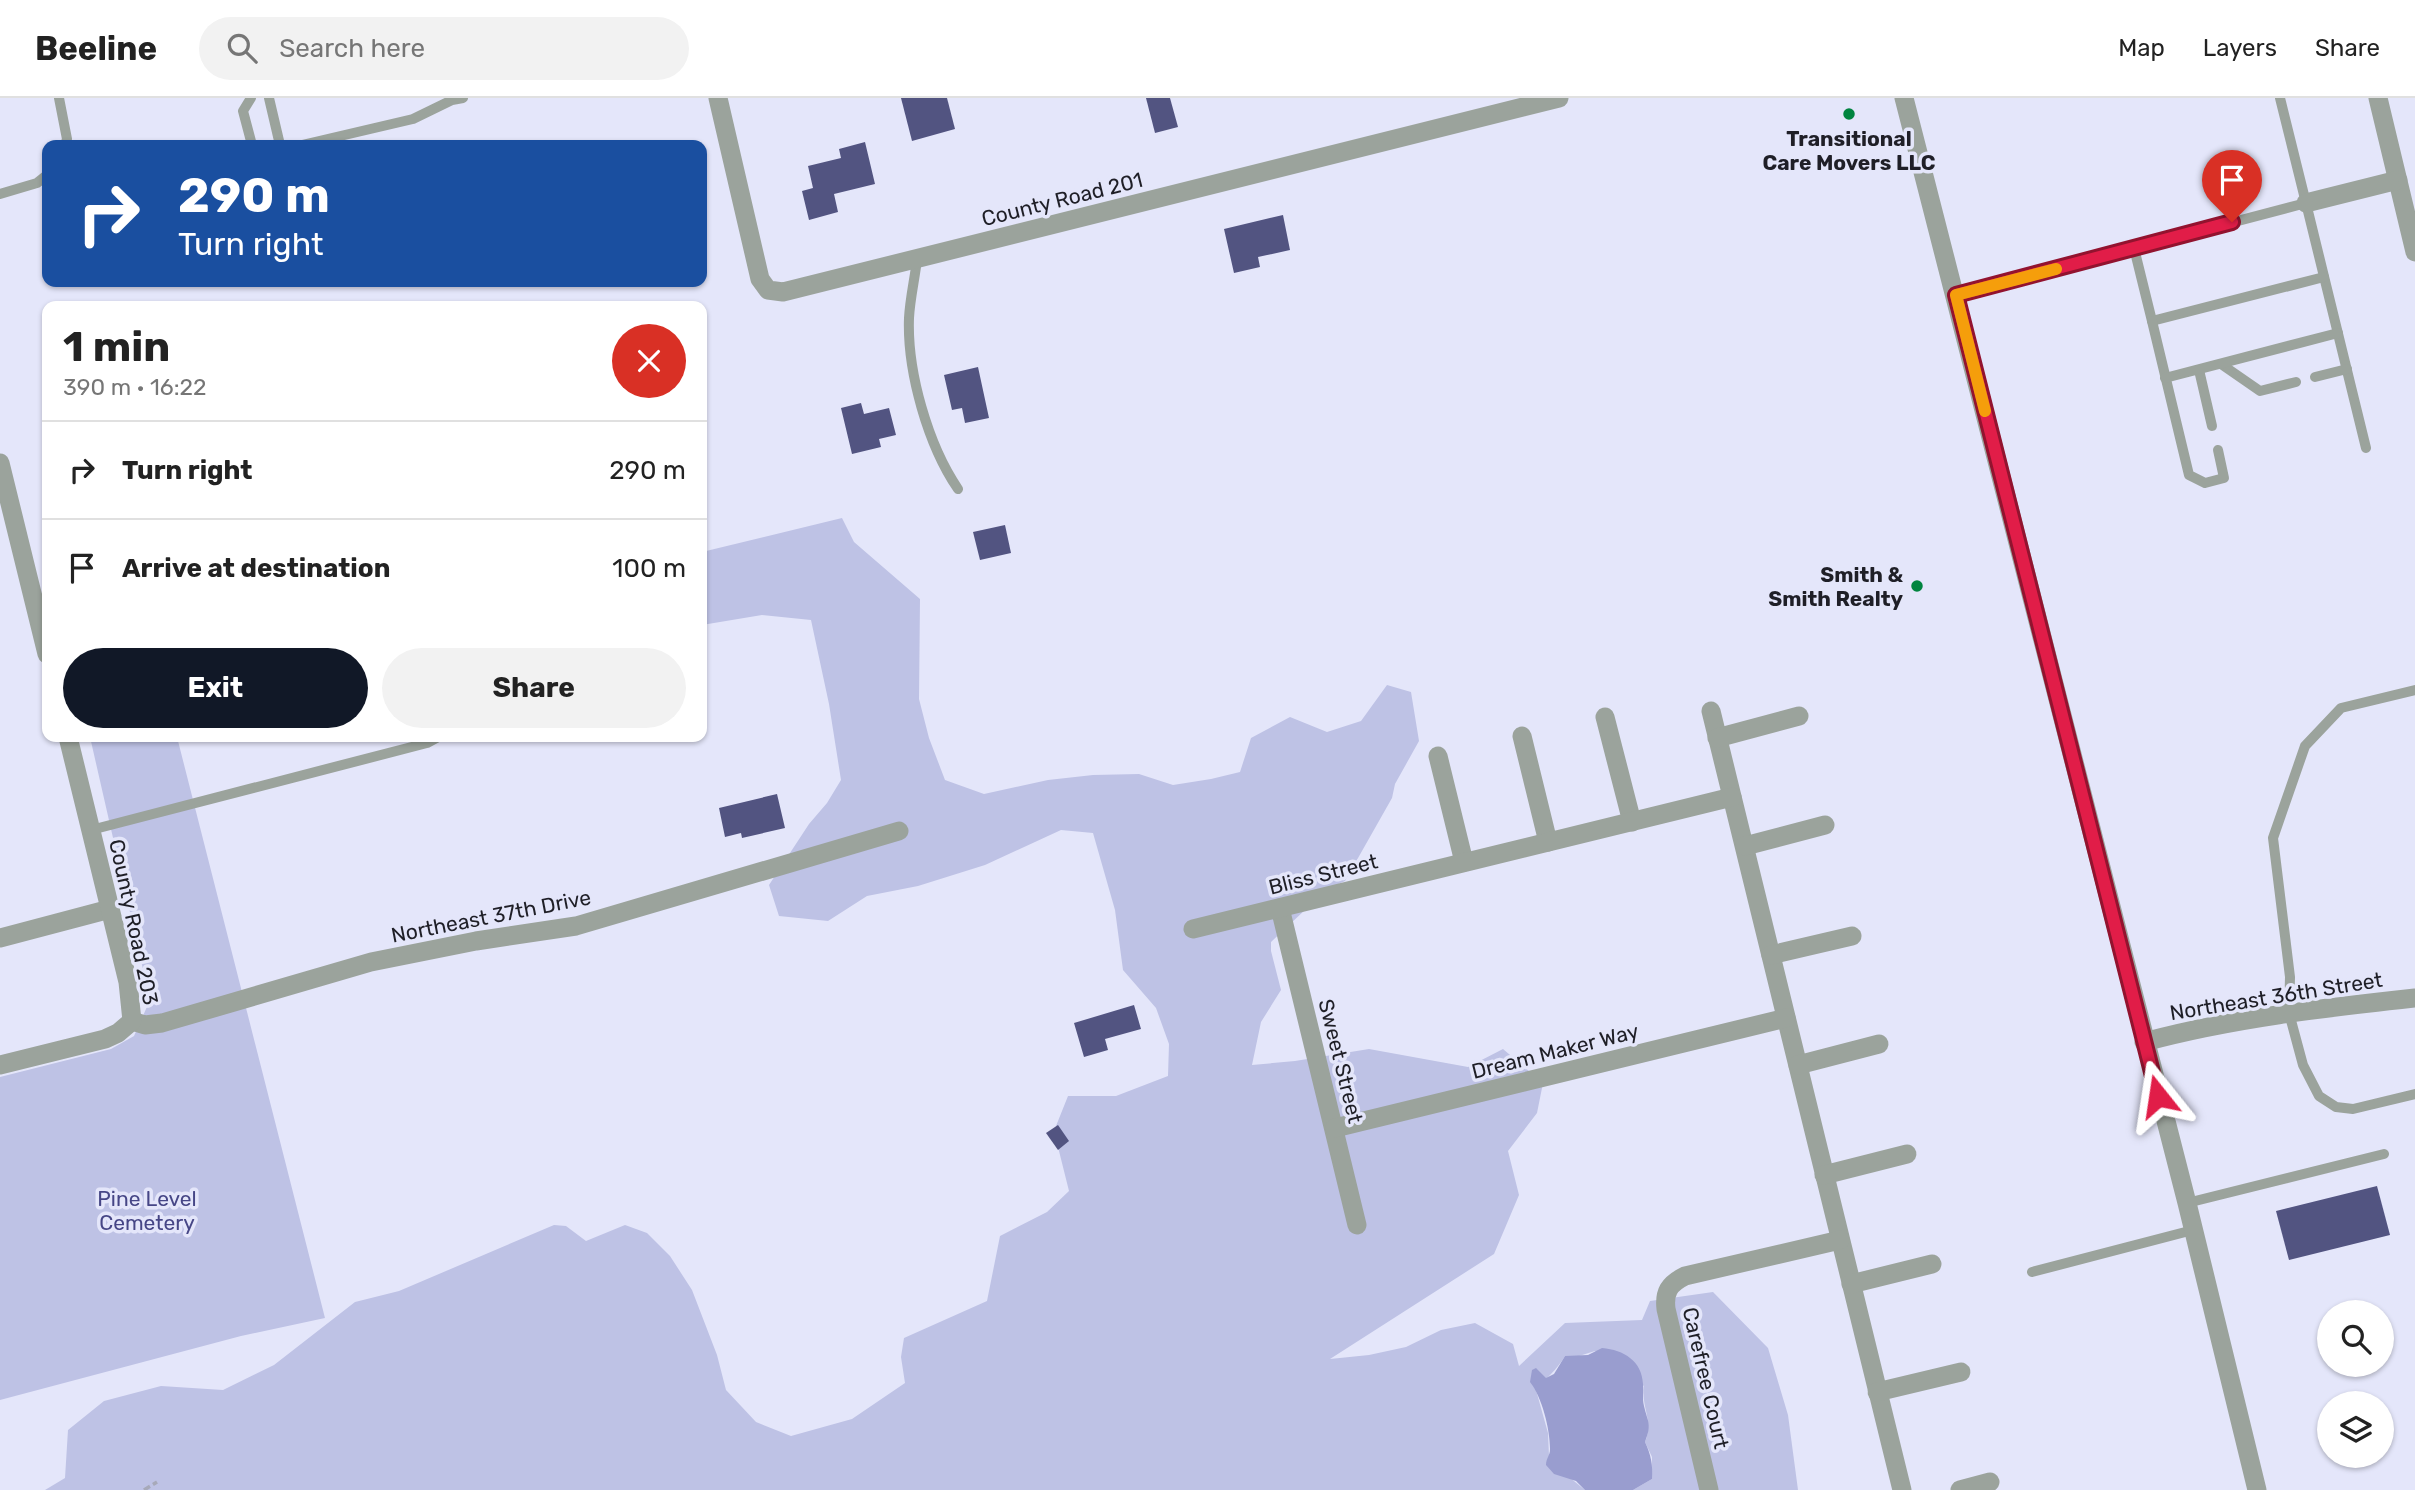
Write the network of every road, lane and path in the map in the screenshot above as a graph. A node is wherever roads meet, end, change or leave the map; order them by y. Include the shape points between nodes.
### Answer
1 (58, 98) edge
2 (251, 98) edge
3 (269, 98) edge
4 (463, 98) edge
5 (718, 98) edge
6 (1904, 98) edge
7 (2280, 98) edge
8 (2378, 98) edge
9 (1551, 99) edge
10 (67, 140) edge
11 (251, 140) edge
12 (279, 140) edge
13 (323, 140) edge
14 (42, 179) edge
15 (2398, 180) junction
16 (0, 194) edge
17 (2306, 203) junction
18 (2134, 248) junction
19 (2415, 252) edge
20 (917, 259) junction
21 (2324, 277) junction
22 (1956, 295) junction
23 (2152, 321) junction
24 (2338, 333) junction
25 (2221, 364) junction
26 (2347, 369) junction
27 (2199, 370) junction
28 (2315, 377) dead end
29 (2165, 378) junction
30 (2296, 382) dead end
31 (2212, 426) dead end
32 (2366, 448) dead end
33 (2218, 450) dead end
34 (0, 463) edge
35 (958, 489) dead end
36 (42, 627) edge
37 (2415, 690) edge
38 (1711, 711) dead end
39 (1799, 716) dead end
40 (1605, 717) dead end
41 (1522, 736) dead end
42 (1717, 738) junction
43 (69, 742) edge
44 (429, 742) edge
45 (1438, 756) dead end
46 (1732, 797) junction
47 (1632, 822) junction
48 (1825, 825) dead end
49 (91, 830) junction
50 (899, 831) dead end
51 (1549, 842) junction
52 (1745, 846) junction
53 (1464, 862) junction
54 (1280, 908) junction
55 (110, 909) junction
56 (1193, 929) dead end
57 (1852, 936) dead end
58 (0, 938) edge
59 (1771, 955) junction
60 (2415, 998) edge
61 (2289, 1013) junction
62 (1786, 1018) junction
63 (132, 1020) junction
64 (2144, 1042) junction
65 (1880, 1044) dead end
66 (0, 1065) edge
67 (1798, 1065) junction
68 (2415, 1094) edge
69 (1335, 1128) junction
70 (1907, 1154) dead end
71 (2384, 1154) dead end
72 (1824, 1175) junction
73 (2187, 1203) junction
74 (1357, 1225) dead end
75 (2193, 1230) junction
76 (1840, 1240) junction
77 (1932, 1264) dead end
78 (2032, 1272) dead end
79 (1851, 1284) junction
80 (1961, 1372) dead end
81 (1877, 1392) junction
82 (157, 1482) dead end
83 (1990, 1482) dead end
84 (144, 1490) edge
85 (1709, 1490) edge
86 (1902, 1490) edge
87 (1960, 1490) edge
88 (2257, 1490) edge

1 - 10 lane
2 - 11 lane via 243,111
3 - 12 lane
4 - 13 lane via 413,119
5 - 20 street, County Road 201 via 760,279 768,290 783,292
6 - 22 street
7 - 17 lane
8 - 15 street
9 - 20 street, County Road 201
14 - 16 lane
15 - 17 street
15 - 19 street
17 - 18 lane
17 - 21 lane
18 - 22 lane
18 - 23 lane
20 - 35 lane via 909,317 910,352 920,401 944,468
21 - 23 lane
21 - 24 lane
22 - 64 street
23 - 29 lane
24 - 25 lane
24 - 26 lane
25 - 27 lane
25 - 30 lane via 2260,391
26 - 28 lane
26 - 32 lane
27 - 29 lane
27 - 31 lane
29 - 33 lane via 2189,475 2205,483 2224,478
34 - 36 street
37 - 61 lane via 2341,708 2305,746 2273,838 2290,977
38 - 42 street
39 - 42 street
40 - 47 street
41 - 51 street
42 - 46 street
43 - 49 street, County Road 203
44 - 49 lane
45 - 53 street
46 - 47 street, Bliss Street
46 - 52 street
47 - 51 street, Bliss Street
48 - 52 street
49 - 55 street, County Road 203
50 - 63 street, Northeast 37th Drive via 576,926 371,962 162,1023 145,1025
51 - 53 street, Bliss Street
52 - 59 street
53 - 54 street, Bliss Street
54 - 56 street, Bliss Street
54 - 69 street, Sweet Street
55 - 58 street
55 - 63 street, County Road 203
57 - 59 street
59 - 62 street
60 - 61 street, Northeast 36th Street
61 - 64 street, Northeast 36th Street
61 - 68 lane via 2303,1065 2319,1096 2336,1107 2365,1107
62 - 67 street
62 - 69 street, Dream Maker Way
63 - 66 street, County Road 203 via 105,1039
64 - 73 street
65 - 67 street
67 - 72 street
69 - 74 street, Sweet Street
70 - 72 street
71 - 73 lane
72 - 76 street
73 - 75 street
75 - 78 lane
75 - 88 street
76 - 79 street
76 - 85 street, Carefree Court via 1685,1276 1669,1287 1666,1309
77 - 79 street
79 - 81 street
80 - 81 street
81 - 86 street
82 - 84 path
83 - 87 street

